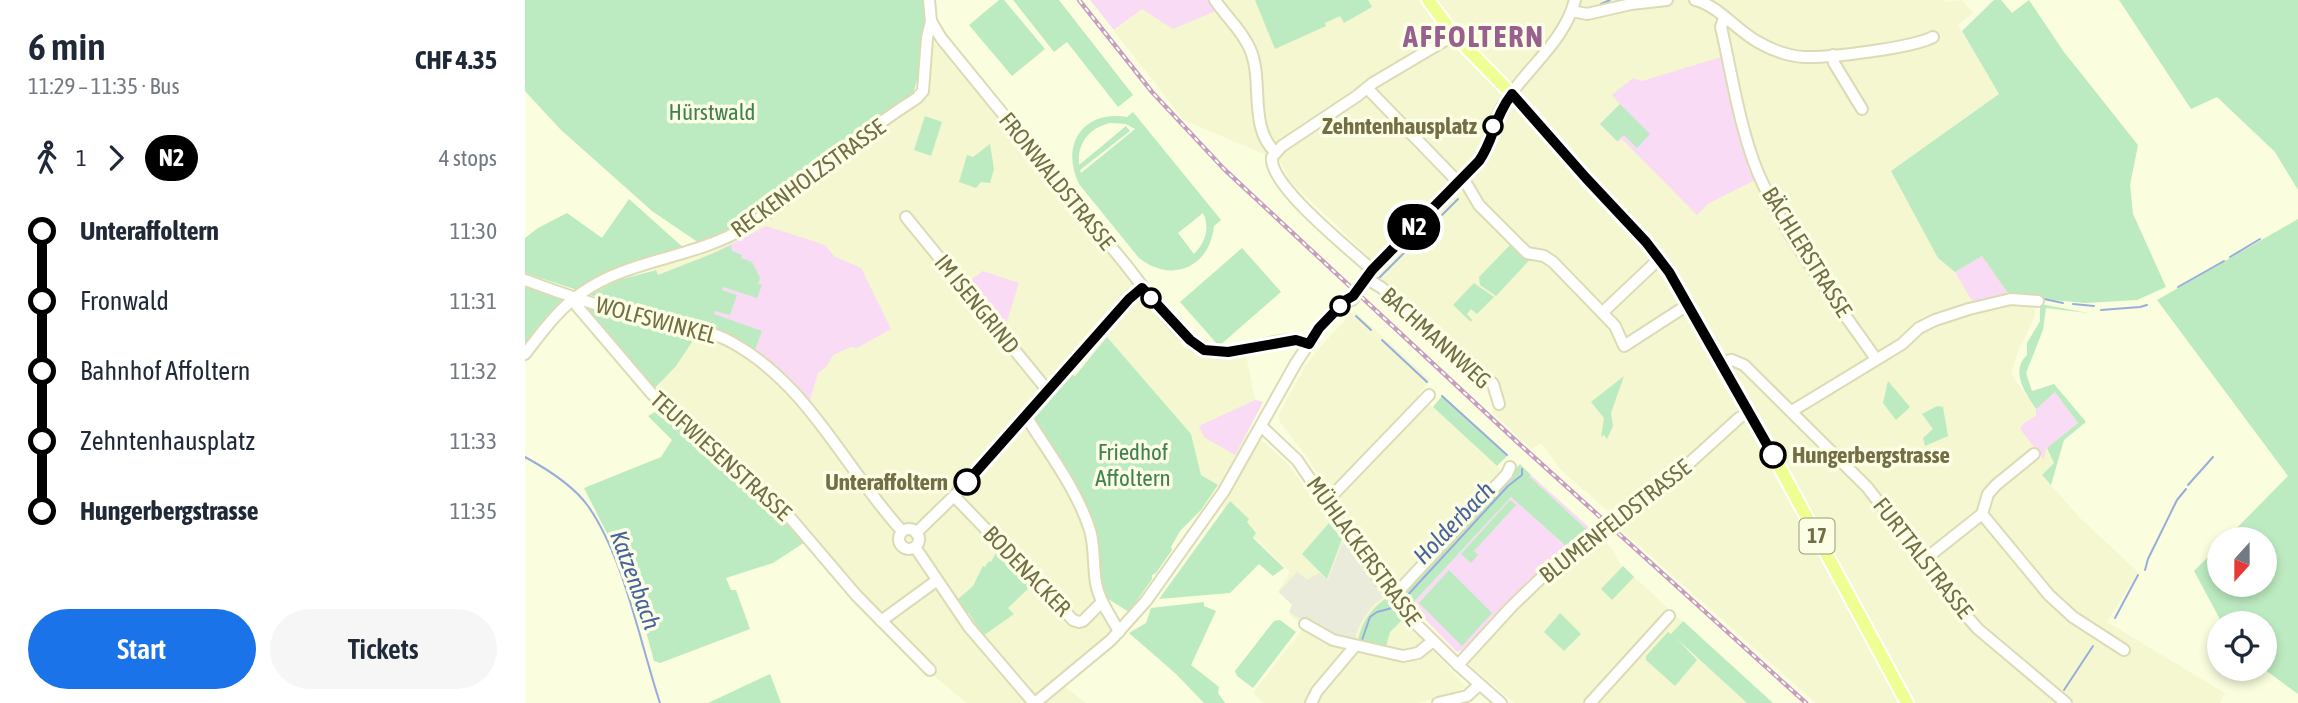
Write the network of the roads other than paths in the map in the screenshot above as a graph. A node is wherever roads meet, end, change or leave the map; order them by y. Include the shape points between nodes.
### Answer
1 (929, 0) edge
2 (1215, 0) edge
3 (1428, 0) edge
4 (1667, 0) edge
5 (1695, 0) edge
6 (1631, 2) edge
7 (1573, 6) edge
8 (1724, 18) junction
9 (932, 21) junction
10 (1454, 36) junction
11 (1933, 37) dead end
12 (1833, 55) junction
13 (1367, 88) junction
14 (1512, 94) junction
15 (1862, 109) dead end
16 (1275, 152) junction
17 (1461, 181) junction
18 (906, 217) dead end
19 (1659, 259) junction
20 (1369, 274) junction
21 (525, 280) edge
22 (1142, 288) junction
23 (575, 298) junction
24 (2038, 301) dead end
25 (1689, 304) junction
26 (1603, 312) junction
27 (1309, 344) junction
28 (525, 354) edge
29 (1876, 359) junction
30 (1720, 362) junction
31 (1048, 391) junction
32 (1429, 395) dead end
33 (1499, 404) dead end
34 (1791, 411) junction
35 (1749, 412) junction
36 (1024, 417) junction
37 (1261, 426) junction
38 (2034, 454) dead end
39 (1510, 467) dead end
40 (954, 496) junction
41 (1326, 502) junction
42 (1982, 514) junction
43 (902, 531) junction
44 (916, 533) junction
45 (915, 547) junction
46 (1924, 560) junction
47 (936, 581) junction
48 (1393, 597) junction
49 (1102, 602) junction
50 (1669, 616) dead end
51 (881, 621) junction
52 (1305, 624) dead end
53 (1119, 632) junction
54 (1433, 641) junction
55 (1355, 646) junction
56 (2124, 650) dead end
57 (1458, 665) junction
58 (930, 670) dead end
59 (1479, 685) junction
60 (1034, 703) edge
61 (1311, 703) edge
62 (1438, 703) edge
63 (1501, 703) edge
64 (1590, 703) edge
65 (1907, 703) edge
66 (2066, 703) edge

1 - 9 street, FRONWALDSTRASSE
2 - 16 street, BACHMANNWEG via 1250,49 1262,136
3 - 10 main road, 17
4 - 6 street
5 - 8 street
6 - 7 street via 1587,14
7 - 14 street
8 - 12 street via 1774,50 1803,57
8 - 29 street, BÄCHLERSTRASSE via 1720,27 1739,114 1759,174 1788,230
9 - 22 street, FRONWALDSTRASSE
9 - 23 street, RECKENHOLZSTRASSE via 923,91 917,98 762,218 711,245 608,278
10 - 13 street
10 - 14 main road, 17
11 - 12 street
12 - 15 street
13 - 16 street
13 - 17 street
14 - 17 street via 1497,117 1484,154
14 - 19 main road, 17
16 - 20 street, BACHMANNWEG via 1271,165 1281,184
17 - 20 street
17 - 26 street via 1527,253 1553,262
18 - 31 street, IM ISENGRIND
19 - 25 main road, 17
19 - 26 street
20 - 27 street
20 - 33 street, BACHMANNWEG via 1439,341 1493,384
21 - 23 street, WOLFSWINKEL
22 - 27 street, FRONWALDSTRASSE via 1204,350 1228,352 1296,340
22 - 31 street
23 - 28 street, RECKENHOLZSTRASSE
23 - 43 street, WOLFSWINKEL via 719,335 765,364 801,399
23 - 51 street, TEUFWIESENSTRASSE via 652,394 787,514
24 - 29 street via 2011,299 1944,317 1919,328
25 - 26 street via 1624,346
25 - 30 main road, 17
27 - 37 street
29 - 34 street
30 - 34 street, FURTTALSTRASSE via 1744,365
30 - 35 main road, 17
31 - 36 street
32 - 41 street
34 - 46 street, FURTTALSTRASSE via 1867,487
35 - 57 street, BLUMENFELDSTRASSE via 1654,495 1563,557
35 - 65 main road, 17
36 - 40 street
36 - 49 street via 1081,508 1090,530
37 - 41 street, MÜHLACKERSTRASSE via 1297,460
37 - 53 street via 1224,491
38 - 42 street via 1988,494
39 - 48 street
40 - 44 street
40 - 49 street, BODENACKER via 1073,620 1083,621
41 - 48 street, MÜHLACKERSTRASSE
42 - 46 street
42 - 56 street via 2049,595 2073,617
43 - 44 street
43 - 45 street via 902,546
44 - 45 street
45 - 47 street
46 - 66 street, FURTTALSTRASSE via 1978,629
47 - 51 street
47 - 60 street via 978,639
48 - 54 street, MÜHLACKERSTRASSE
49 - 53 street
50 - 64 street
51 - 58 street, TEUFWIESENSTRASSE
52 - 55 street
53 - 60 street
54 - 55 street via 1408,656
54 - 57 street, MÜHLACKERSTRASSE
55 - 61 street
57 - 59 street, MÜHLACKERSTRASSE
59 - 62 street via 1467,696
59 - 63 street, MÜHLACKERSTRASSE

